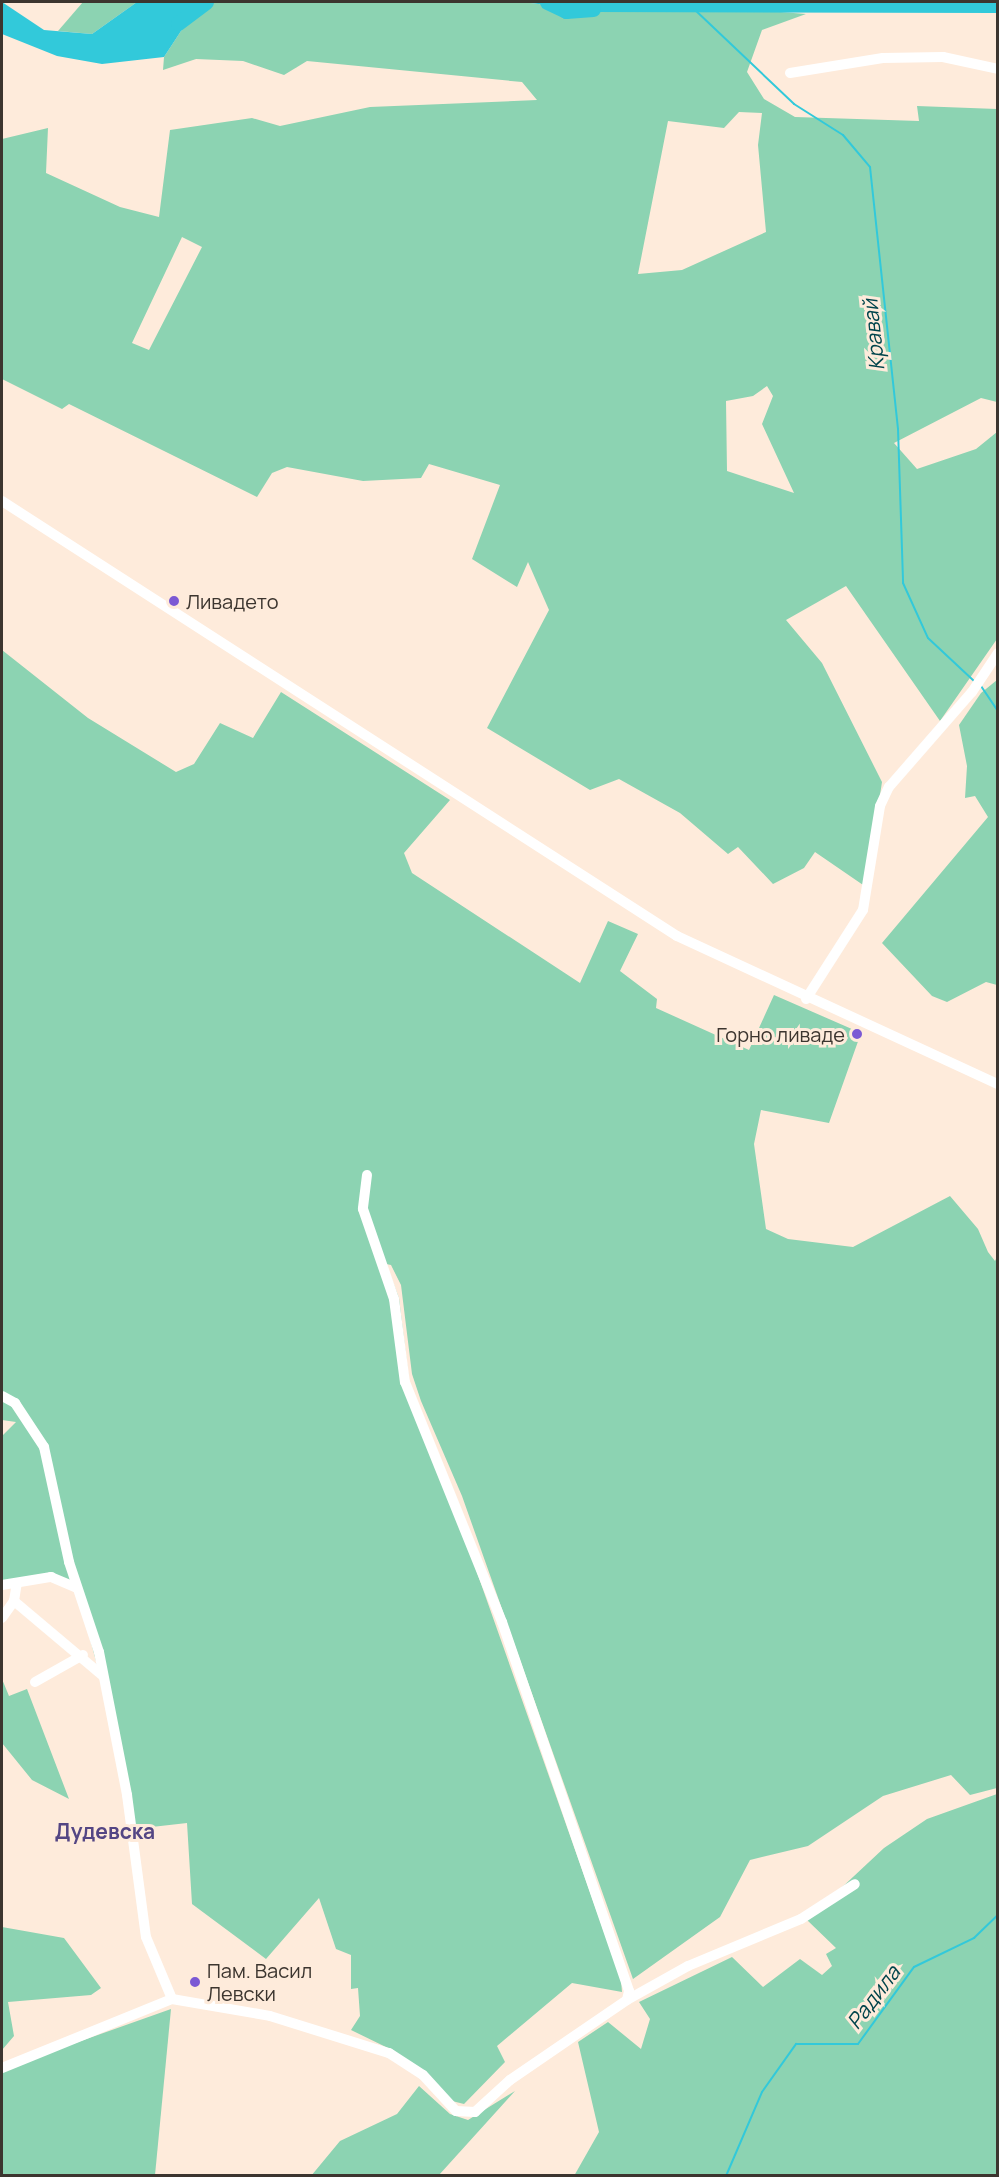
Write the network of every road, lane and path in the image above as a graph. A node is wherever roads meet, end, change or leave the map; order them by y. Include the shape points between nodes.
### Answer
1 (998, 69) edge
2 (789, 73) dead end
3 (2, 501) edge
4 (998, 653) edge
5 (806, 999) junction
6 (998, 1084) edge
7 (367, 1174) dead end
8 (2, 1396) edge
9 (17, 1583) junction
10 (2, 1584) edge
11 (77, 1588) junction
12 (14, 1601) junction
13 (2, 1618) edge
14 (83, 1655) junction
15 (103, 1677) junction
16 (35, 1682) dead end
17 (855, 1884) dead end
18 (172, 1999) junction
19 (627, 2000) junction
20 (2, 2068) edge

1 - 2 street via 931,57 884,58
3 - 5 street via 677,936
4 - 5 street via 972,692 889,787 880,806 863,909
5 - 6 street
7 - 19 street via 363,1209 394,1299 405,1382 502,1622 629,1991
8 - 11 street via 15,1403 44,1447
9 - 10 street
9 - 11 street via 51,1577
9 - 12 street
11 - 15 street
12 - 13 street
12 - 14 street
14 - 15 street
14 - 16 street
15 - 18 street via 127,1795 146,1937
17 - 19 street via 801,1919 688,1966
18 - 19 street via 270,2016 389,2053 408,2062 465,2114 475,2112 510,2079
18 - 20 street

